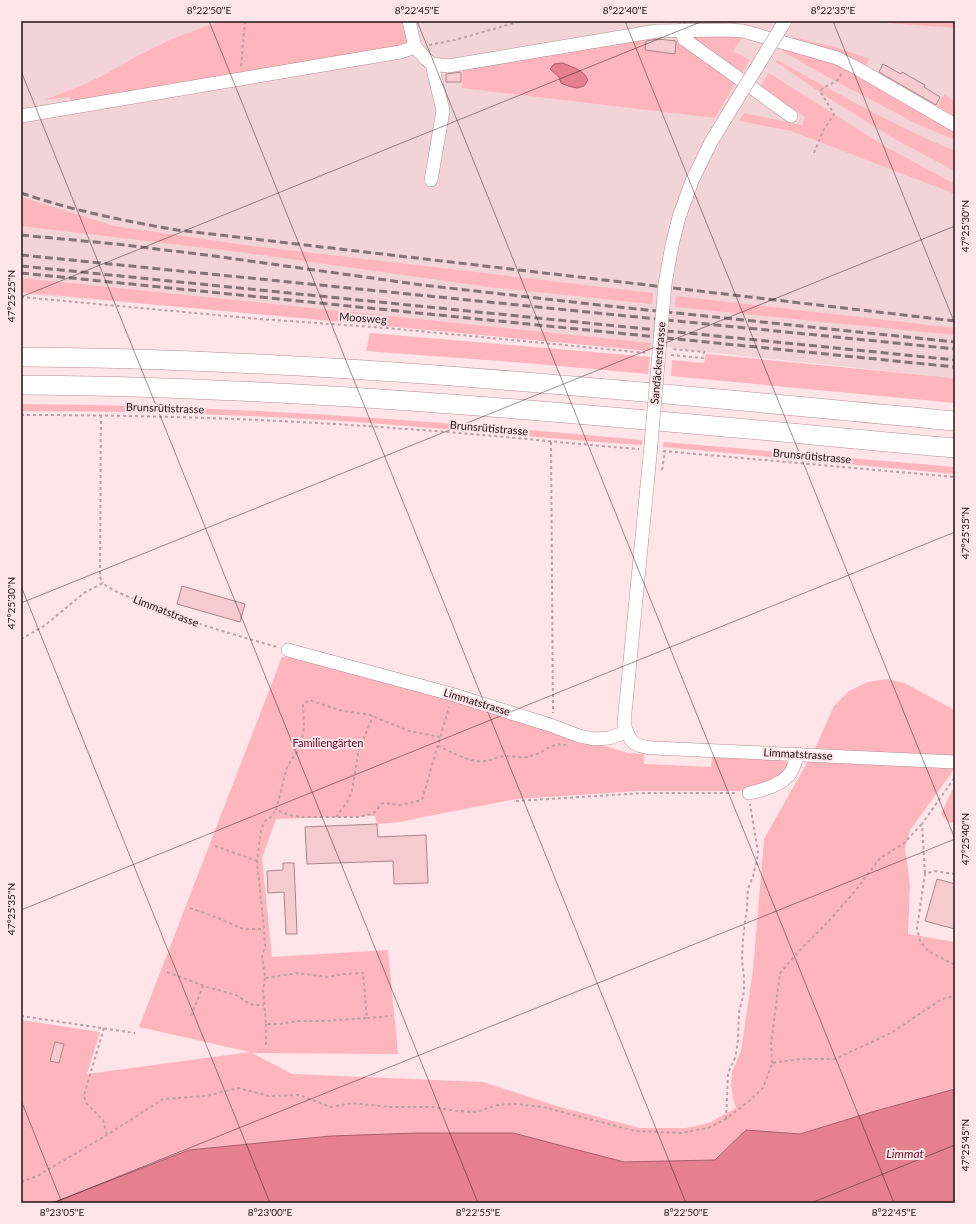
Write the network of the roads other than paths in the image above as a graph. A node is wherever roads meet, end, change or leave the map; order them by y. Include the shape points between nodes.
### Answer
1 (409, 21) edge
2 (785, 21) edge
3 (682, 30) junction
4 (415, 47) junction
5 (432, 64) junction
6 (21, 116) edge
7 (791, 116) dead end
8 (955, 125) edge
9 (431, 180) dead end
10 (21, 357) edge
11 (21, 384) edge
12 (955, 421) edge
13 (955, 448) edge
14 (288, 650) road end
15 (626, 732) junction
16 (798, 754) junction
17 (955, 762) edge
18 (749, 793) road end

1 - 4 street
2 - 15 street, Sandäckerstrasse, bridge via 711,142 692,181 672,245 666,277 624,723
3 - 5 street via 657,31 448,66
3 - 7 street via 684,39
3 - 8 street via 743,31 837,58
4 - 5 street
4 - 6 street via 400,52
5 - 9 street via 443,111
10 - 12 highway via 227,363 440,376
11 - 13 highway via 219,390 448,404
14 - 15 street, Limmatstrasse via 453,694 580,736 594,739 609,738
15 - 16 street, Limmatstrasse via 633,743 641,747
16 - 17 street, Limmatstrasse
16 - 18 street via 791,772 780,783

